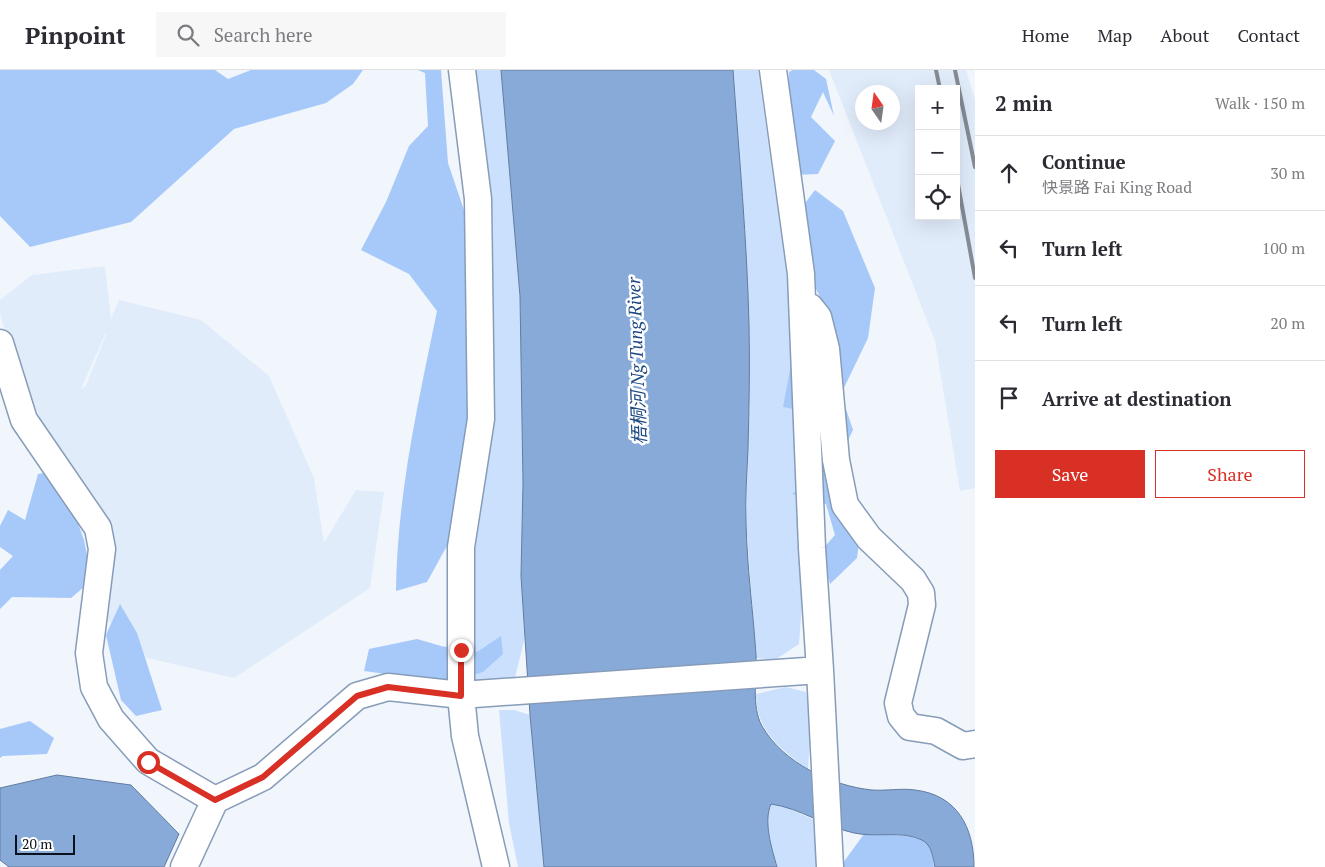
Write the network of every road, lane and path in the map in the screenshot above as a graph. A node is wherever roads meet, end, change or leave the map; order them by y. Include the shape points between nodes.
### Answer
1 (462, 70) edge
2 (774, 70) edge
3 (803, 306) junction
4 (0, 343) edge
5 (820, 670) junction
6 (461, 696) junction
7 (975, 744) edge
8 (215, 800) junction
9 (184, 867) edge
10 (496, 867) edge
11 (830, 867) edge

1 - 6 street via 478,198 481,419 461,547
2 - 3 street
3 - 5 street
3 - 7 street via 810,307 818,317 826,349 836,460 845,505 869,538 913,580 921,593 922,605 898,703 901,716 910,727 936,731 963,746
4 - 8 street via 24,420 98,528 102,549 89,653 94,687 111,719 148,762
5 - 6 street
5 - 11 street
6 - 8 street via 388,687 357,696 263,777
6 - 10 street via 465,736
8 - 9 street

